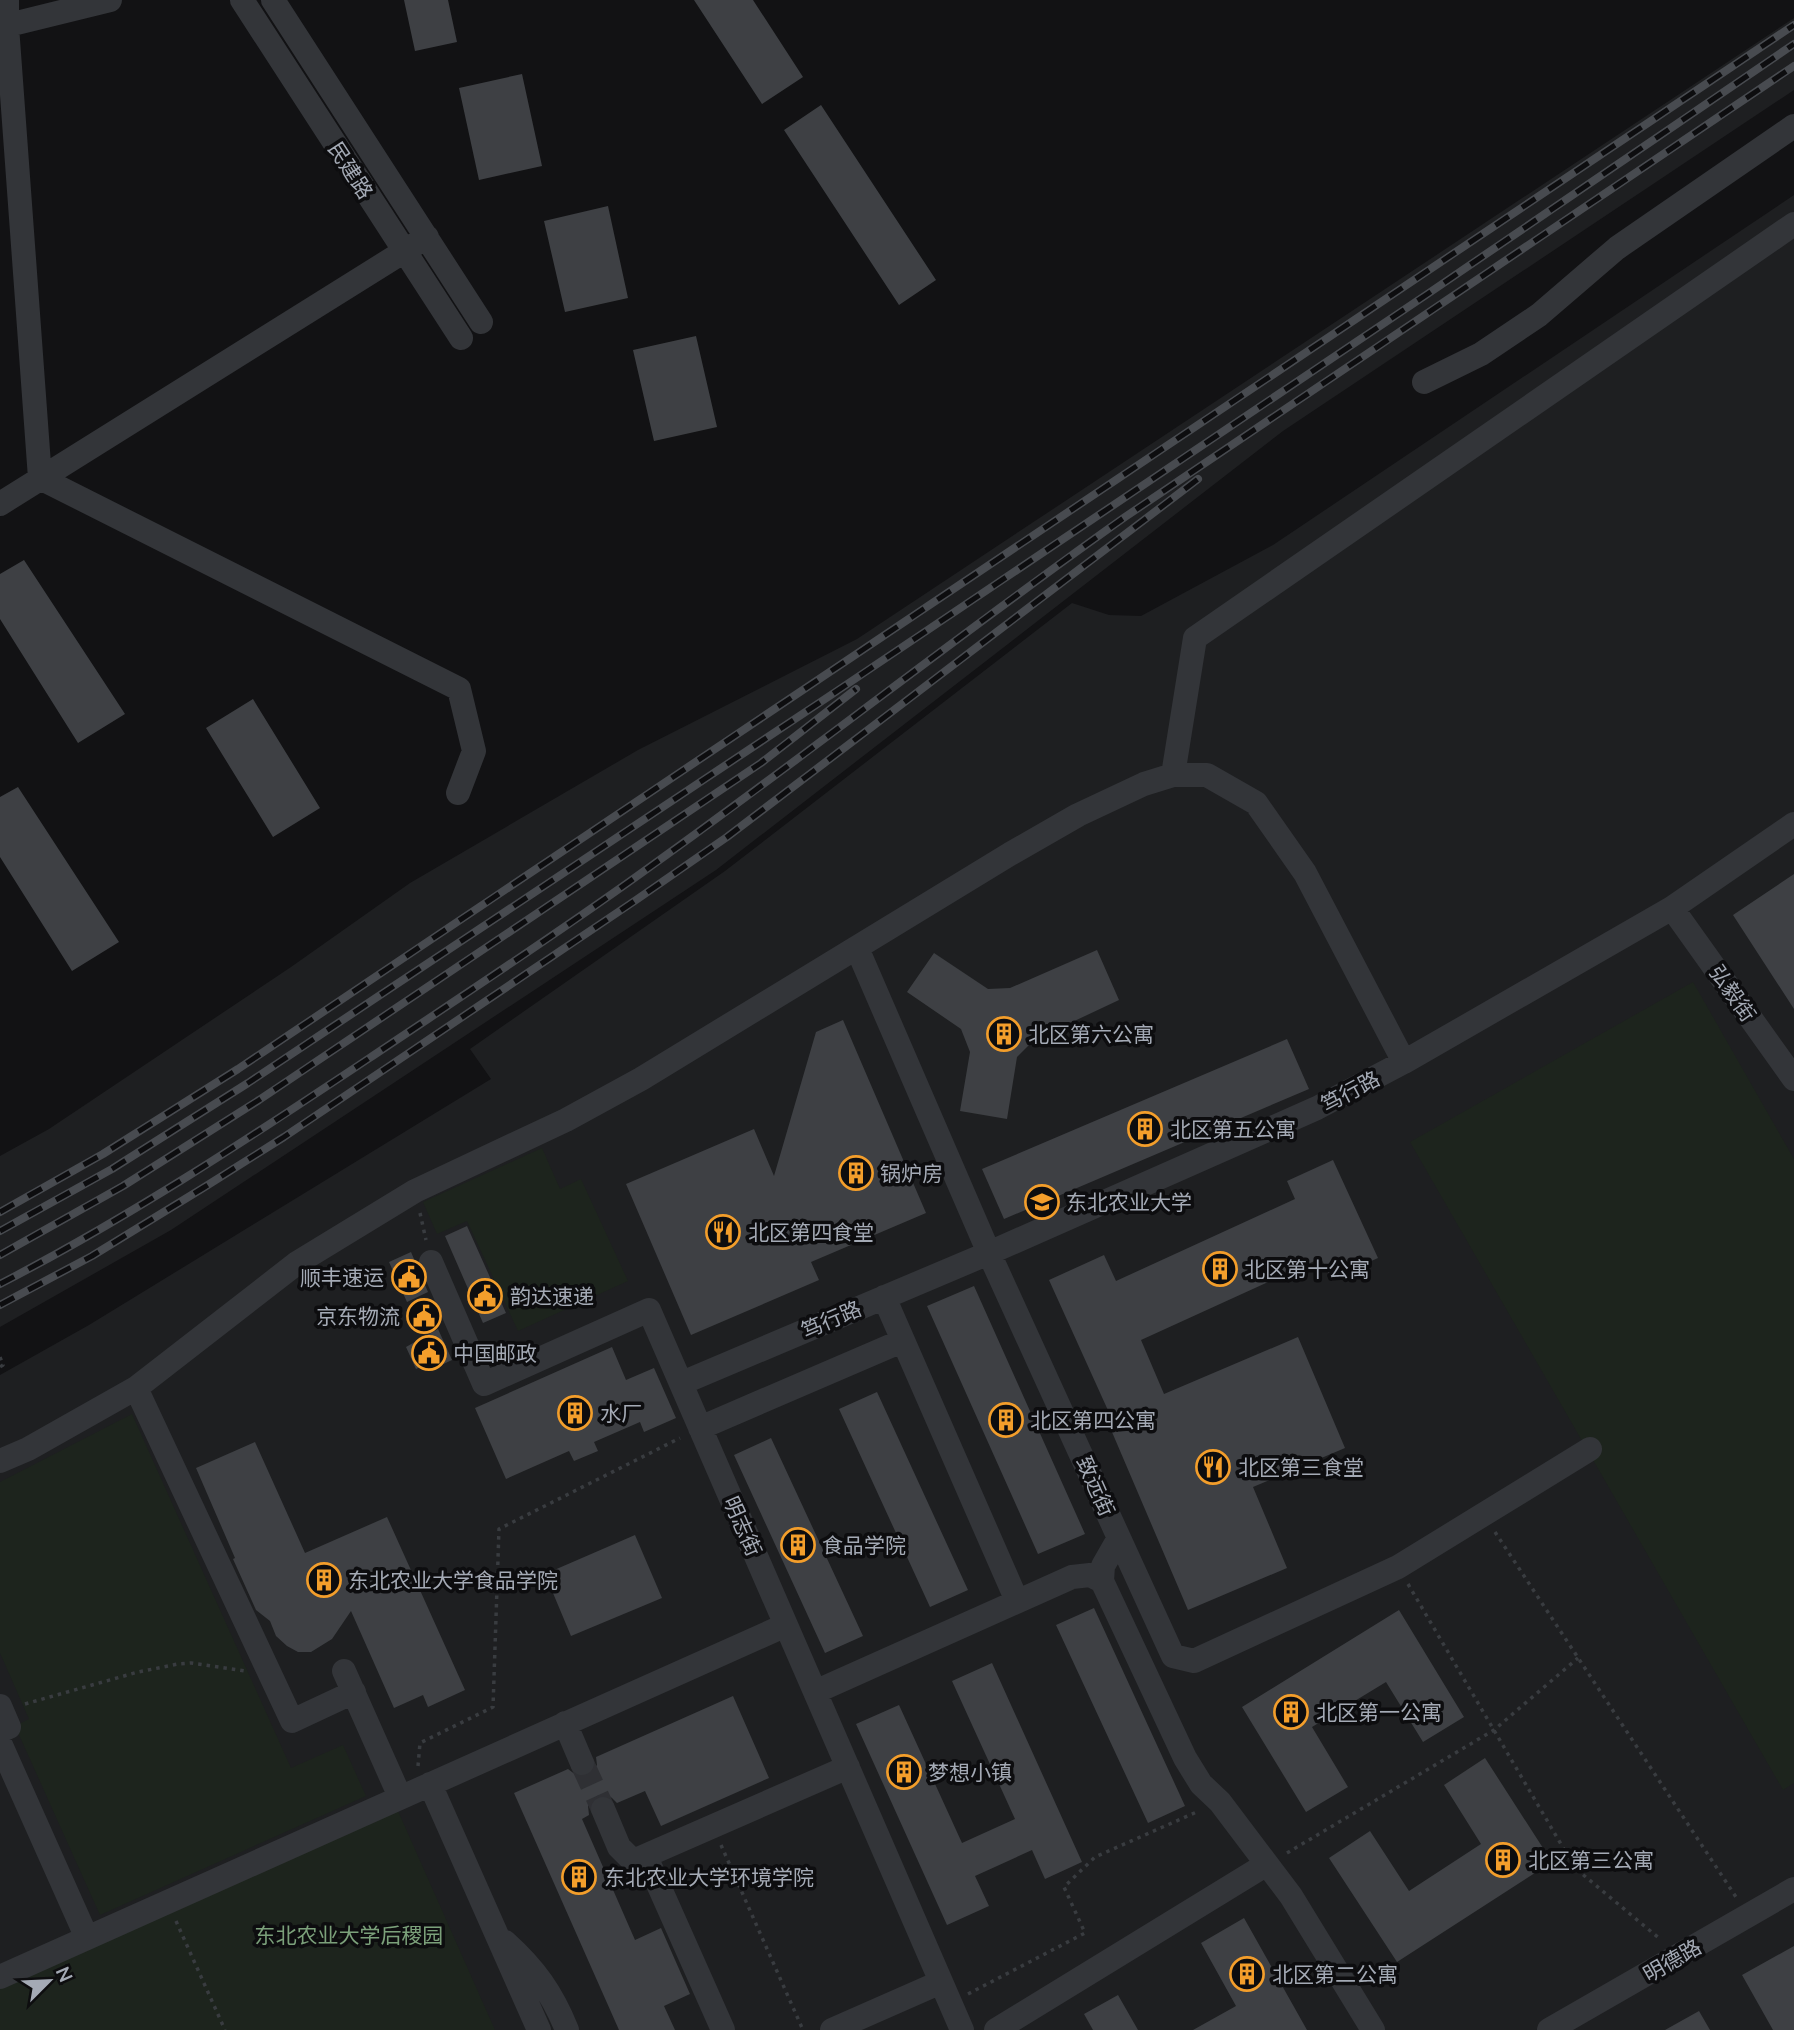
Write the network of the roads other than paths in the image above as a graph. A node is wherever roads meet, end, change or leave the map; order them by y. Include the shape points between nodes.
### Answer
1 (7, 0) edge
2 (110, 0) edge
3 (242, 0) edge
4 (273, 0) edge
5 (3, 26) edge
6 (1794, 126) edge
7 (1794, 224) edge
8 (427, 237) junction
9 (404, 251) junction
10 (481, 322) dead end
11 (461, 338) dead end
12 (1424, 382) dead end
13 (40, 478) junction
14 (0, 504) edge
15 (1173, 775) junction
16 (457, 793) dead end
17 (1794, 824) edge
18 (1672, 908) junction
19 (857, 948) junction
20 (1404, 1062) junction
21 (1794, 1079) edge
22 (989, 1253) junction
23 (431, 1262) road end
24 (884, 1297) junction
25 (902, 1341) junction
26 (682, 1383) junction
27 (136, 1388) junction
28 (700, 1427) junction
29 (1590, 1449) dead end
30 (0, 1461) edge
31 (1119, 1538) junction
32 (1102, 1581) junction
33 (1017, 1601) junction
34 (786, 1625) junction
35 (815, 1692) junction
36 (565, 1723) junction
37 (0, 1743) edge
38 (582, 1763) tunnel mouth
39 (848, 1767) junction
40 (415, 1791) junction
41 (603, 1809) tunnel mouth
42 (646, 1857) junction
43 (1267, 1864) junction
44 (1794, 1889) edge
45 (496, 1934) junction
46 (87, 1938) junction
47 (0, 1976) edge
48 (946, 1993) junction
49 (539, 2030) edge
50 (568, 2030) edge
51 (723, 2030) edge
52 (832, 2030) edge
53 (962, 2030) edge
54 (996, 2030) edge
55 (1373, 2030) edge
56 (1549, 2030) edge

1 - 5 street
2 - 5 street
3 - 9 street, 民建路
4 - 8 street, 民建路
5 - 13 street
6 - 12 street via 1617,248 1539,316 1481,354
7 - 15 street via 1195,638
8 - 9 street
8 - 10 street, 民建路
9 - 11 street, 民建路
9 - 13 street
13 - 14 street
13 - 16 street via 459,689 474,751
15 - 19 street via 1078,815
15 - 20 street via 1207,775 1256,803 1306,873
17 - 18 street, 笃行路
18 - 20 street, 笃行路
18 - 21 street, 弘毅街
19 - 22 street, 致远街
19 - 27 street via 641,1079 415,1191 298,1263
20 - 22 street, 笃行路 via 1317,1108
22 - 24 street, 笃行路
22 - 31 street, 致远街
23 - 26 street, 明志街 via 484,1384 649,1310
24 - 25 street
24 - 26 street, 笃行路
25 - 28 street
25 - 33 street
26 - 28 street, 明志街
27 - 30 street via 28,1450
27 - 40 street via 257,1667 292,1721 349,1681
28 - 34 street, 明志街
29 - 31 street via 1398,1567 1194,1661 1173,1656
31 - 32 street, 致远街 via 1103,1566
32 - 33 street via 1090,1575 1072,1577
32 - 43 street via 1185,1758
33 - 35 street
34 - 35 street, 明志街
34 - 36 street
35 - 39 street, 明志街
36 - 38 street
36 - 40 street
37 - 46 street
39 - 42 street
39 - 48 street, 明志街
40 - 45 street
40 - 46 street
41 - 42 street via 624,1854 631,1859
42 - 51 street
43 - 54 street
43 - 55 street
44 - 56 street, 明德路
45 - 49 street
45 - 50 street via 540,1977
46 - 47 street
48 - 52 street
48 - 53 street, 明志街

